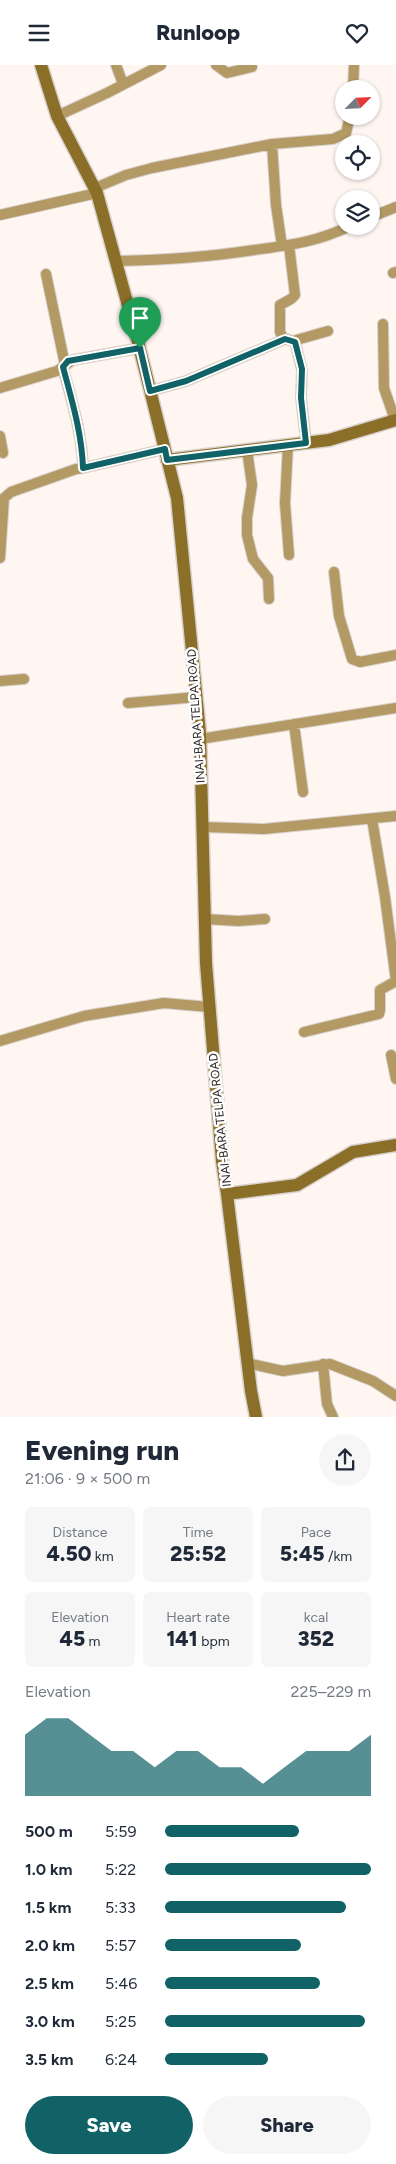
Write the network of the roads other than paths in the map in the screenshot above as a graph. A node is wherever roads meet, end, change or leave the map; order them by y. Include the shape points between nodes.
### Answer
1 (41, 65) edge
2 (116, 65) edge
3 (161, 65) edge
4 (216, 65) edge
5 (354, 65) edge
6 (252, 67) dead end
7 (353, 80) edge
8 (123, 84) junction
9 (58, 116) junction
10 (348, 125) edge
11 (272, 144) junction
12 (96, 190) junction
13 (396, 207) edge
14 (380, 213) edge
15 (0, 215) edge
16 (335, 233) edge
17 (285, 246) junction
18 (117, 261) junction
19 (46, 274) dead end
20 (383, 325) dead end
21 (328, 331) dead end
22 (289, 340) junction
23 (140, 348) junction
24 (64, 366) junction
25 (0, 388) edge
26 (150, 391) junction
27 (395, 420) edge
28 (0, 436) edge
29 (306, 443) junction
30 (288, 445) junction
31 (247, 450) junction
32 (3, 453) dead end
33 (166, 455) junction
34 (83, 468) junction
35 (289, 555) dead end
36 (0, 558) edge
37 (334, 572) dead end
38 (269, 599) dead end
39 (396, 655) edge
40 (24, 679) dead end
41 (0, 681) edge
42 (197, 697) junction
43 (128, 703) dead end
44 (396, 708) edge
45 (294, 724) junction
46 (200, 739) junction
47 (303, 792) dead end
48 (396, 817) edge
49 (372, 819) junction
50 (202, 827) junction
51 (205, 919) junction
52 (265, 919) dead end
53 (209, 1007) junction
54 (304, 1032) dead end
55 (0, 1041) edge
56 (391, 1055) dead end
57 (396, 1079) edge
58 (396, 1145) edge
59 (227, 1194) junction
60 (247, 1363) junction
61 (323, 1364) junction
62 (396, 1396) edge
63 (256, 1417) edge
64 (333, 1417) edge

1 - 9 street, INAI-BARA TELPA ROAD
2 - 8 street
3 - 8 street
4 - 6 street via 227,73
5 - 7 street
8 - 9 street
9 - 12 street, INAI-BARA TELPA ROAD
10 - 11 street via 340,137
11 - 12 street via 152,167
11 - 17 street via 276,205
12 - 15 street
12 - 18 street, INAI-BARA TELPA ROAD
13 - 14 street
16 - 17 street via 322,239
17 - 18 street via 210,257
17 - 22 street via 295,295 279,306 280,332
18 - 23 street, INAI-BARA TELPA ROAD
19 - 24 street
20 - 27 street via 384,388
21 - 22 street
22 - 26 street via 186,381
22 - 29 street via 302,369 301,398
23 - 24 street via 73,360
23 - 26 street, INAI-BARA TELPA ROAD
24 - 25 street via 53,373
24 - 34 street via 80,432
26 - 33 street, INAI-BARA TELPA ROAD
27 - 29 street
28 - 32 street
29 - 30 street
30 - 31 street
30 - 35 street via 285,503
31 - 33 street
31 - 38 street via 252,485 247,535 254,559 268,577
33 - 34 street
33 - 42 street, INAI-BARA TELPA ROAD via 177,498
34 - 36 street via 6,495 2,501
37 - 39 street via 339,616 352,659 360,662
40 - 41 street
42 - 43 street
42 - 46 street, INAI-BARA TELPA ROAD
44 - 45 street
45 - 46 street
45 - 47 street
46 - 50 street, INAI-BARA TELPA ROAD
48 - 49 street
49 - 50 street via 264,829
49 - 54 street via 396,981 380,990 379,1014
50 - 51 street, INAI-BARA TELPA ROAD
51 - 52 street
51 - 53 street, INAI-BARA TELPA ROAD
53 - 55 street via 164,1003 70,1019
53 - 59 street, INAI-BARA TELPA ROAD
56 - 57 street
58 - 59 street via 353,1152 297,1185
59 - 60 street, INAI-BARA TELPA ROAD
60 - 61 street via 283,1371
60 - 63 street, INAI-BARA TELPA ROAD
61 - 62 street via 339,1366 373,1381
61 - 64 street via 327,1404

